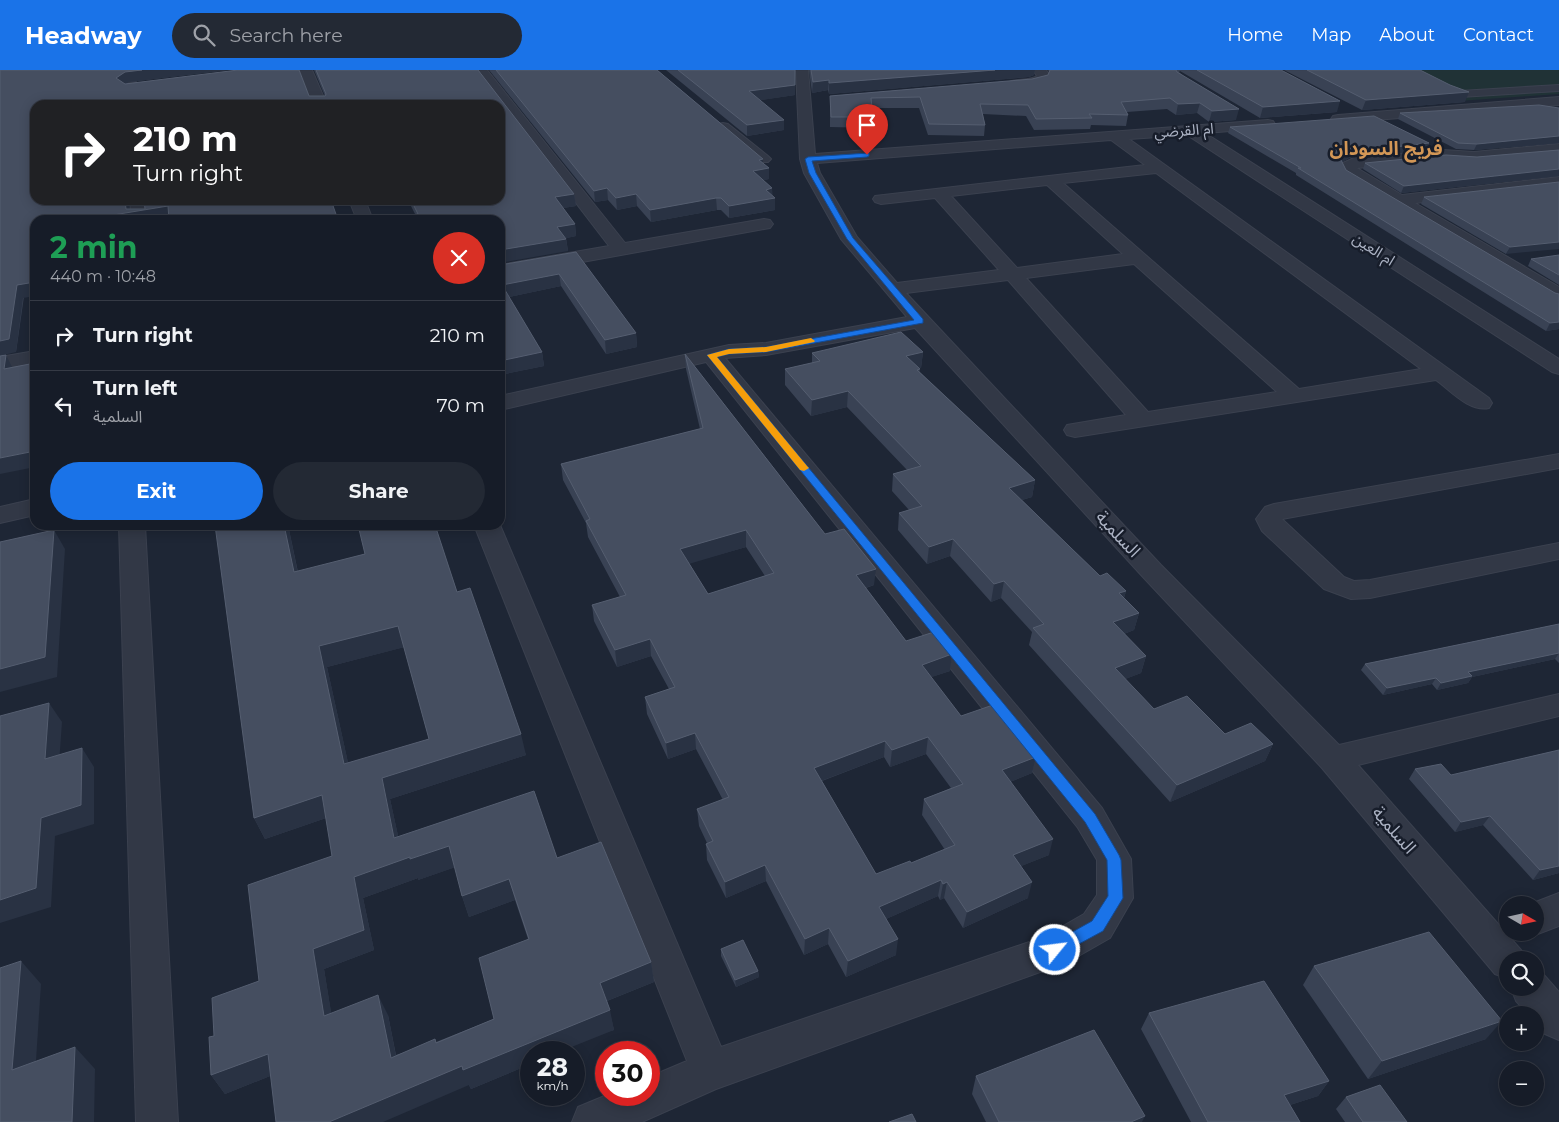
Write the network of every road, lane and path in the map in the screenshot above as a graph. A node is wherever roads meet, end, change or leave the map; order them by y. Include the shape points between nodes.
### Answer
1 (129, 70) edge
2 (306, 70) edge
3 (480, 70) edge
4 (802, 70) edge
5 (1039, 70) edge
6 (1407, 70) edge
7 (1002, 86) edge
8 (1558, 98) edge
9 (131, 100) edge
10 (318, 100) edge
11 (503, 100) edge
12 (505, 102) edge
13 (1335, 104) edge
14 (1237, 112) dead end
15 (1376, 116) junction
16 (712, 118) edge
17 (1356, 118) junction
18 (1324, 120) edge
19 (1286, 123) edge
20 (1258, 125) junction
21 (1190, 130) junction
22 (1378, 132) edge
23 (1116, 136) junction
24 (1425, 149) junction
25 (1559, 149) edge
26 (1470, 157) junction
27 (763, 159) edge
28 (808, 159) junction
29 (1159, 168) junction
30 (1050, 180) junction
31 (1559, 182) edge
32 (1526, 186) junction
33 (939, 192) junction
34 (881, 198) dead end
35 (1397, 200) junction
36 (764, 224) dead end
37 (620, 249) junction
38 (1138, 258) junction
39 (1531, 259) edge
40 (1503, 262) junction
41 (505, 270) edge
42 (1012, 273) junction
43 (1559, 294) edge
44 (896, 306) junction
45 (720, 353) junction
46 (30, 358) edge
47 (0, 363) edge
48 (1559, 368) edge
49 (1440, 373) junction
50 (1293, 395) junction
51 (505, 402) edge
52 (1481, 403) dead end
53 (1142, 419) junction
54 (1075, 430) dead end
55 (1559, 462) edge
56 (30, 508) edge
57 (0, 515) edge
58 (132, 530) edge
59 (489, 530) edge
60 (1559, 551) edge
61 (1559, 705) edge
62 (1333, 759) junction
63 (1559, 909) edge
64 (1544, 915) edge
65 (1501, 944) edge
66 (1537, 996) edge
67 (1559, 1021) edge
68 (711, 1071) junction
69 (157, 1122) edge
70 (593, 1122) edge

1 - 9 street via 134,87
2 - 10 street
3 - 11 street
4 - 28 street, السلمية via 810,102
5 - 7 street via 1044,76 1041,80
6 - 8 lane via 1460,94
8 - 15 street
12 - 37 street
13 - 17 street
14 - 20 street
15 - 17 street
15 - 24 street via 1400,136
16 - 27 street
17 - 18 street
17 - 22 street
19 - 20 street, ام القرضي
20 - 21 street, ام القرضي
21 - 23 street, ام القرضي
21 - 48 street, ام العين
23 - 28 street, ام القرضي
23 - 29 street
24 - 26 street
24 - 35 street via 1354,162 1348,166 1351,172
25 - 26 street
26 - 32 street
28 - 44 street, السلمية via 812,173 850,239
29 - 30 street
29 - 49 street
30 - 33 street
30 - 38 street
31 - 32 street
32 - 35 street
33 - 34 street
33 - 42 street
35 - 40 street
36 - 37 street
37 - 41 street
38 - 42 street
38 - 50 street
39 - 40 street
40 - 43 street
42 - 44 street
42 - 53 street
44 - 45 street via 757,336
44 - 45 street via 766,349
44 - 62 street, السلمية
45 - 51 street
45 - 68 street via 1090,818 1114,860 1115,898 1097,926 1055,950
46 - 47 street
49 - 50 street
49 - 52 street
50 - 53 street
53 - 54 street
55 - 60 street via 1274,512 1268,518 1334,584 1351,590 1370,589
56 - 57 street
58 - 69 street
59 - 68 street
61 - 62 street
62 - 65 street, السلمية
63 - 64 street
66 - 67 street
68 - 70 street

